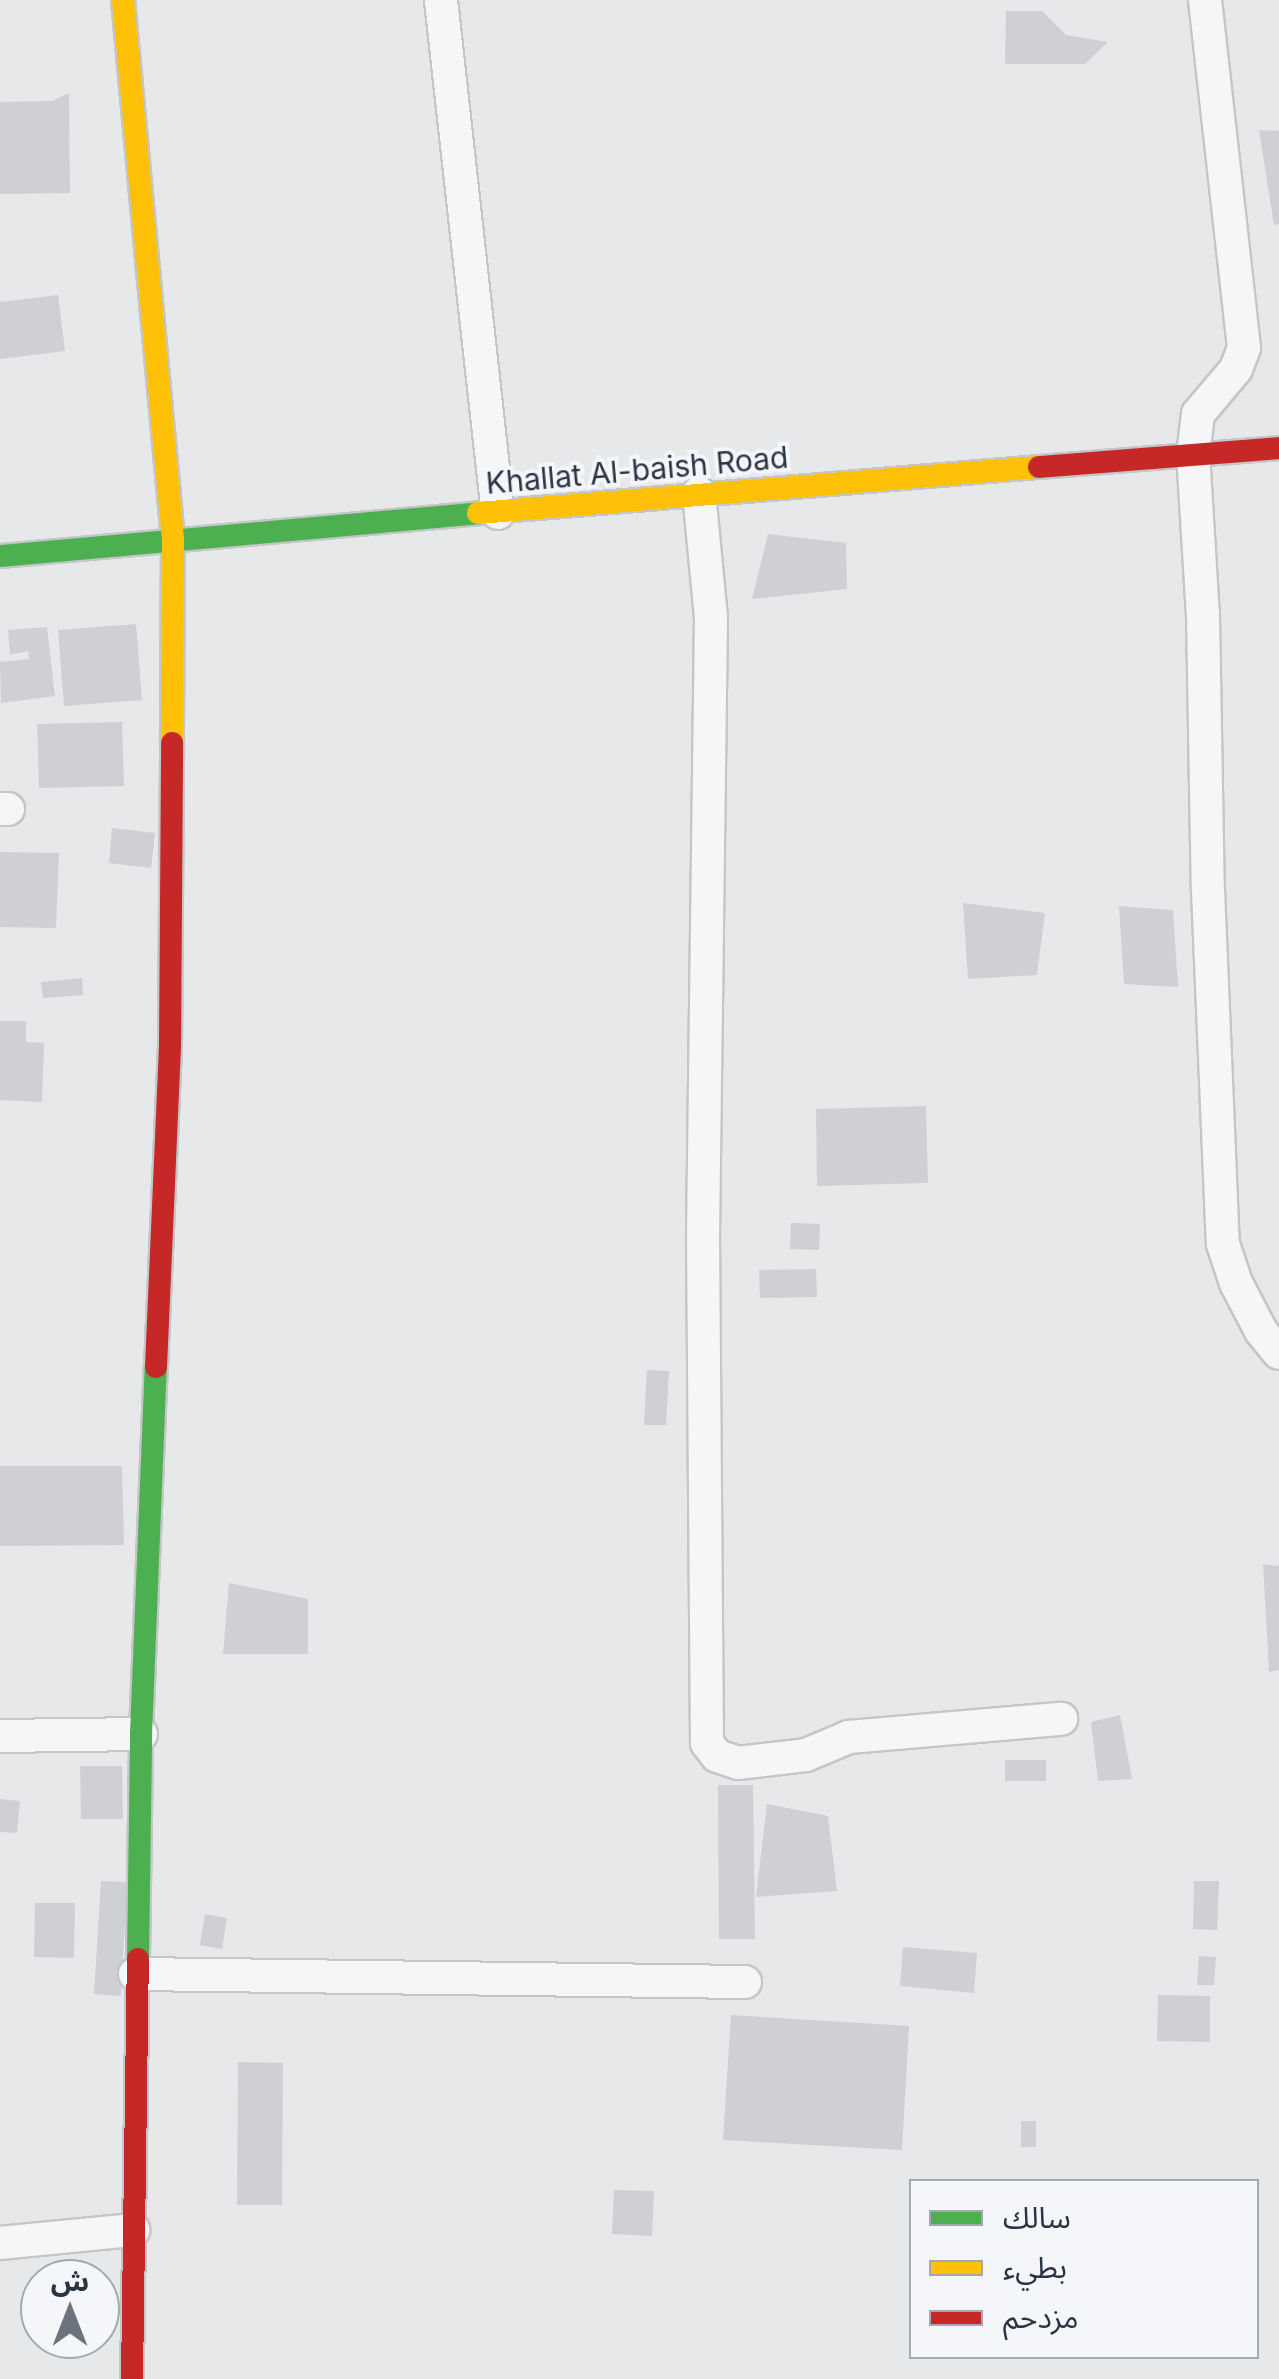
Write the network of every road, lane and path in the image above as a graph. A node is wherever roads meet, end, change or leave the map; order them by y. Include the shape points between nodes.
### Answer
1 (122, 0) edge
2 (441, 0) edge
3 (1205, 0) edge
4 (1279, 448) edge
5 (1193, 453) junction
6 (699, 494) junction
7 (498, 512) junction
8 (172, 539) junction
9 (0, 556) edge
10 (1279, 1353) edge
11 (1061, 1719) dead end
12 (141, 1734) junction
13 (0, 1736) edge
14 (135, 1974) junction
15 (745, 1982) dead end
16 (133, 2230) junction
17 (0, 2244) edge
18 (132, 2379) edge

1 - 8 street
2 - 7 street
3 - 5 street via 1244,348 1236,369 1198,414
4 - 5 street, Khallat Al-baish Road
5 - 6 street, Khallat Al-baish Road
5 - 10 street via 1223,1244 1244,1298
6 - 7 street, Khallat Al-baish Road
6 - 11 street via 711,616 707,1742 717,1756 738,1763 806,1755 849,1737
7 - 8 street, Khallat Al-baish Road
8 - 9 street, Khallat Al-baish Road
8 - 12 street via 170,1047
12 - 13 street
12 - 14 street
14 - 15 street
14 - 16 street
16 - 17 street
16 - 18 street

